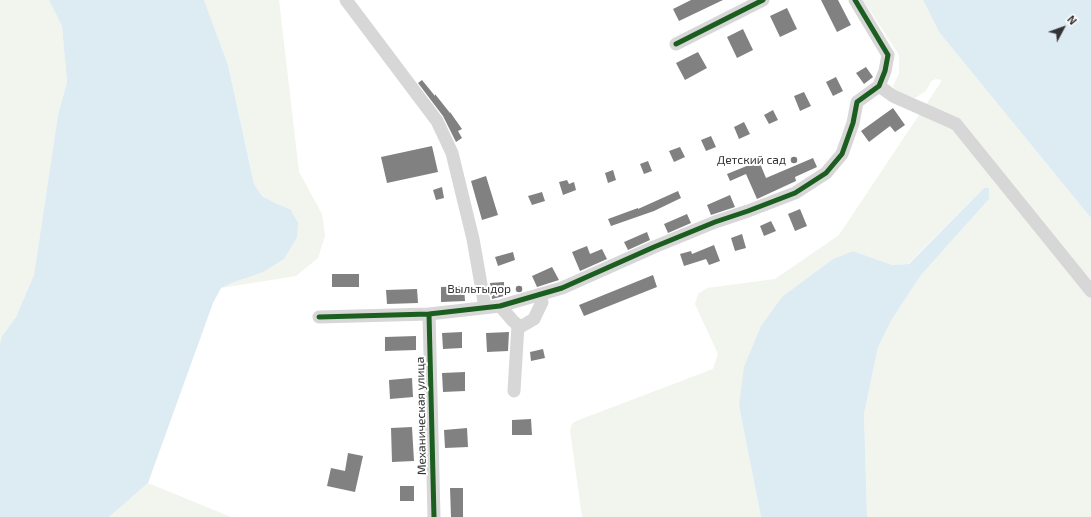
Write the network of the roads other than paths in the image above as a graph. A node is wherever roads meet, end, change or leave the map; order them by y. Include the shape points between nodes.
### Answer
1 (346, 0) edge
2 (855, 0) edge
3 (755, 2) edge
4 (676, 44) dead end
5 (878, 86) junction
6 (1091, 291) edge
7 (540, 295) junction
8 (500, 306) junction
9 (485, 307) junction
10 (429, 314) junction
11 (319, 317) dead end
12 (518, 325) junction
13 (514, 391) dead end
14 (434, 517) edge

1 - 9 street via 437,121 452,152 473,239
2 - 5 street via 888,55 885,71
3 - 4 street
5 - 6 street via 956,124
5 - 7 street via 857,102 842,154 826,173 795,194 715,222 562,288
7 - 8 street
7 - 12 street via 542,302 534,319 525,325
8 - 9 street
8 - 12 street
9 - 10 street
10 - 11 street
10 - 14 street, Механическая улица
12 - 13 street

